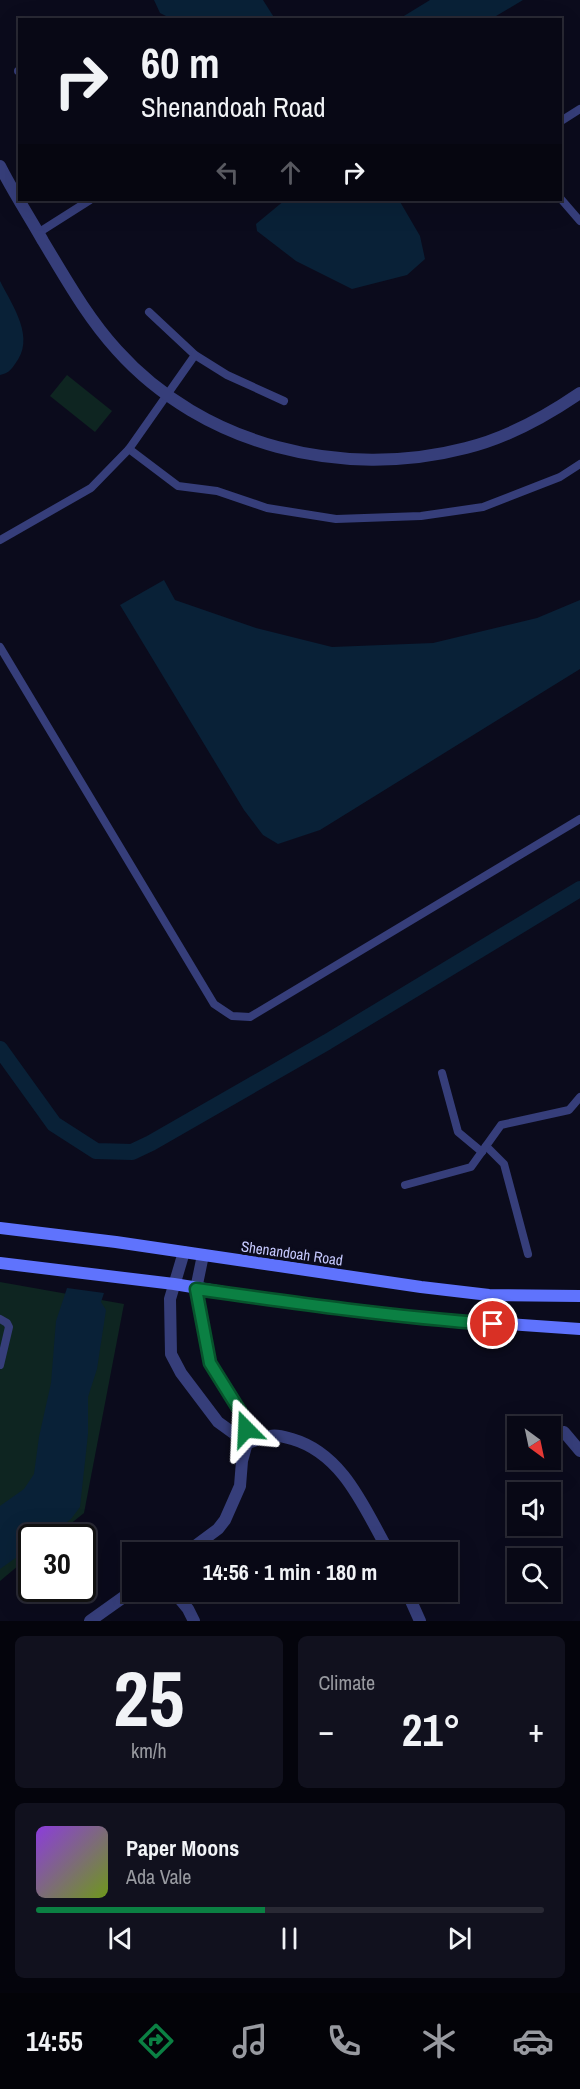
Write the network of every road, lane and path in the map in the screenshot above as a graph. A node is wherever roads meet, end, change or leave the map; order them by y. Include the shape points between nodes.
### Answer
1 (580, 109) edge
2 (562, 120) edge
3 (0, 166) edge
4 (18, 198) edge
5 (562, 200) edge
6 (20, 201) edge
7 (88, 201) edge
8 (580, 221) edge
9 (38, 233) junction
10 (149, 312) dead end
11 (195, 355) junction
12 (580, 393) edge
13 (168, 394) junction
14 (284, 401) dead end
15 (129, 449) junction
16 (580, 464) edge
17 (0, 540) edge
18 (0, 647) edge
19 (580, 819) edge
20 (442, 1073) dead end
21 (580, 1097) edge
22 (484, 1149) junction
23 (405, 1185) dead end
24 (0, 1228) edge
25 (184, 1252) junction
26 (528, 1254) dead end
27 (203, 1255) junction
28 (0, 1263) edge
29 (174, 1284) junction
30 (196, 1289) junction
31 (580, 1296) edge
32 (0, 1320) edge
33 (580, 1329) edge
34 (0, 1365) edge
35 (564, 1432) dead end
36 (248, 1443) junction
37 (580, 1451) edge
38 (200, 1542) edge
39 (383, 1542) edge
40 (122, 1598) edge
41 (182, 1602) edge
42 (411, 1602) edge
43 (90, 1621) edge
44 (194, 1621) edge
45 (420, 1621) edge

1 - 2 lane
3 - 4 street
5 - 8 lane
6 - 9 street
7 - 9 lane
9 - 13 street via 92,320 118,351
10 - 11 lane
11 - 13 lane
11 - 14 lane via 227,375
12 - 13 street via 506,435 428,457 387,461 333,459 263,443 216,424
13 - 15 lane
15 - 16 lane via 178,486 217,491 267,508 336,519 421,516 483,507 560,477
15 - 17 lane via 91,488
18 - 19 lane via 214,1004 232,1016 250,1017
20 - 22 lane via 458,1132
21 - 22 lane via 569,1110 501,1125
22 - 23 lane via 471,1167
22 - 26 lane via 504,1164
24 - 25 street, Shenandoah Road
25 - 27 street, Shenandoah Road
25 - 29 street
27 - 30 street
27 - 31 street, Shenandoah Road via 489,1295
28 - 29 street
29 - 30 street
29 - 36 street via 170,1299 171,1354 218,1422
30 - 33 street via 435,1319
30 - 36 street via 210,1363 243,1416
32 - 34 lane via 9,1328
35 - 37 street
36 - 38 street via 240,1486 225,1520
36 - 39 street via 272,1435 284,1437 307,1444 327,1457 351,1485
40 - 43 street
41 - 44 street
42 - 45 street

